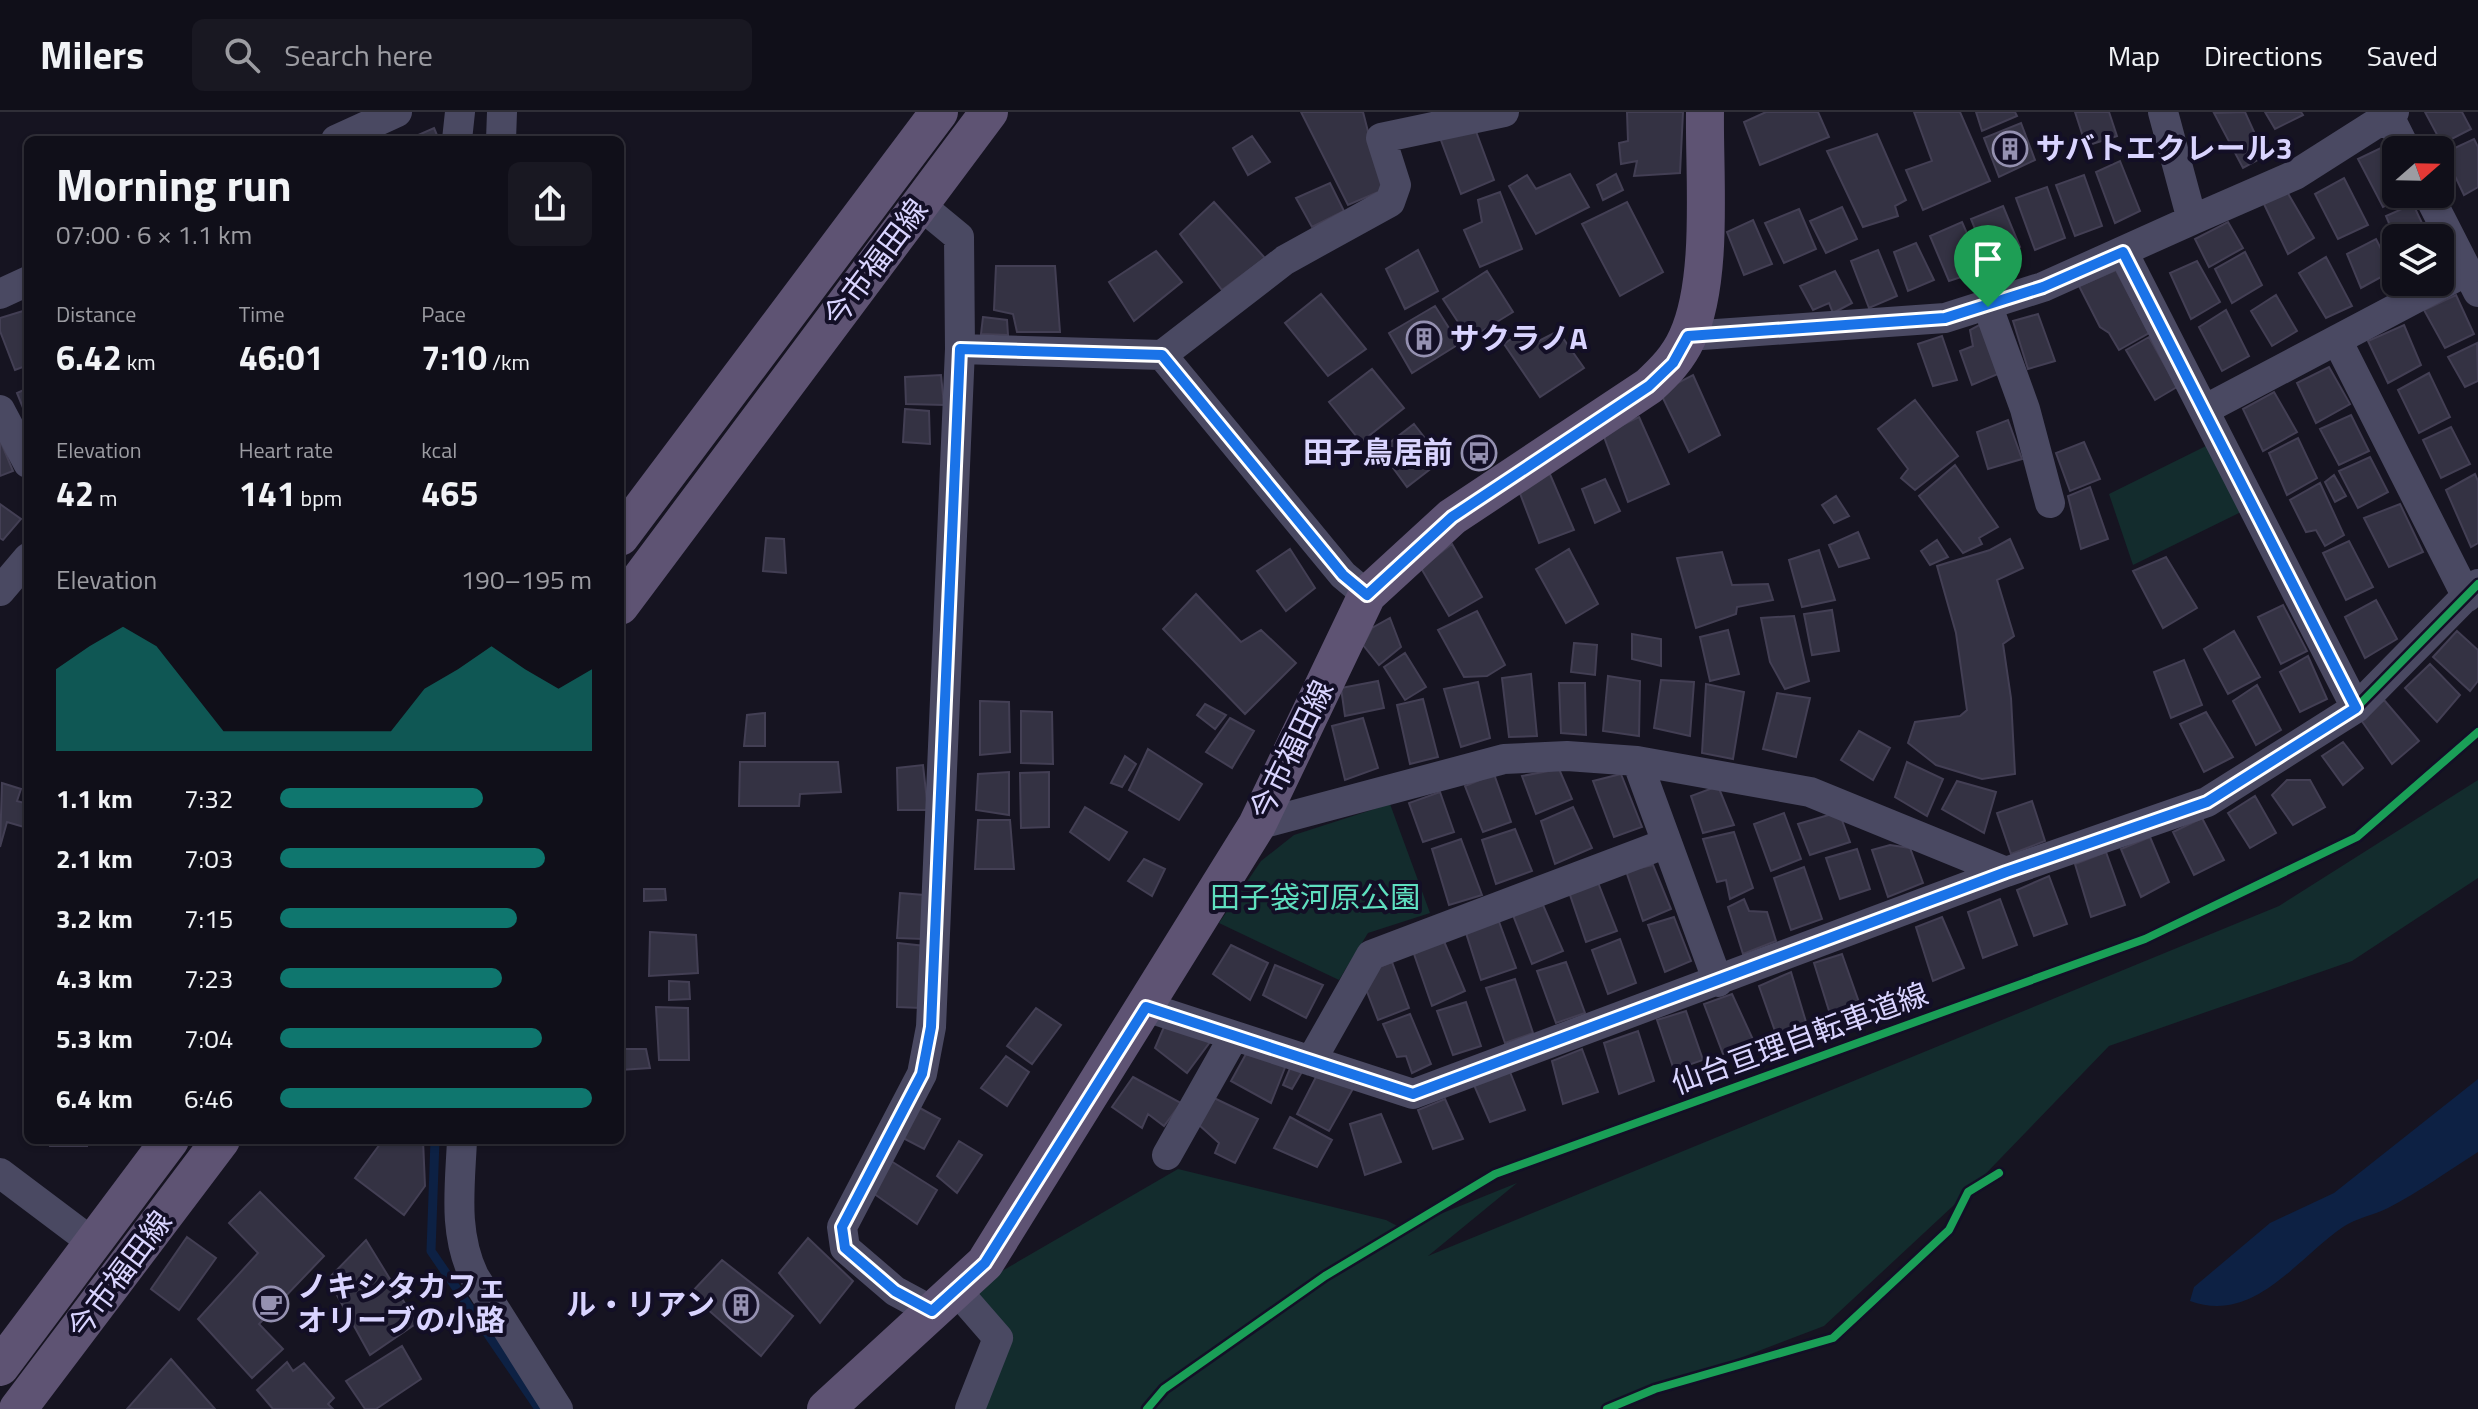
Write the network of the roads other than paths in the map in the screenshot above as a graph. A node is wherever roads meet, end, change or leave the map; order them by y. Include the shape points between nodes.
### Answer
1 (397, 112) edge
2 (460, 112) edge
3 (502, 112) edge
4 (939, 112) edge
5 (989, 112) edge
6 (1504, 112) edge
7 (1705, 112) edge
8 (2163, 112) edge
9 (2392, 114) edge
10 (345, 136) edge
11 (457, 136) edge
12 (501, 136) edge
13 (2401, 136) edge
14 (919, 204) junction
15 (2435, 208) edge
16 (2192, 220) junction
17 (2123, 252) junction
18 (2472, 282) edge
19 (24, 283) edge
20 (0, 294) edge
21 (1988, 307) junction
22 (1688, 336) junction
23 (2337, 340) junction
24 (960, 349) junction
25 (1162, 355) junction
26 (0, 410) edge
27 (2204, 410) junction
28 (24, 455) edge
29 (2050, 503) dead end
30 (624, 532) edge
31 (24, 563) edge
32 (0, 591) edge
33 (2473, 591) edge
34 (1367, 595) junction
35 (624, 601) edge
36 (2356, 708) junction
37 (1637, 761) junction
38 (1257, 825) junction
39 (1667, 843) junction
40 (2006, 872) junction
41 (1718, 982) junction
42 (1146, 1007) junction
43 (1233, 1038) junction
44 (1311, 1061) junction
45 (167, 1144) edge
46 (218, 1144) edge
47 (462, 1144) edge
48 (1167, 1155) dead end
49 (0, 1173) edge
50 (93, 1243) junction
51 (945, 1302) junction
52 (0, 1367) edge
53 (18, 1409) edge
54 (558, 1409) edge
55 (826, 1409) edge
56 (970, 1409) edge

1 - 10 street
2 - 11 street
3 - 12 street
4 - 30 main road, 今市福田線
5 - 14 main road, 今市福田線
6 - 25 street via 1381,138 1396,185 1390,202 1285,260
7 - 22 main road, 今市福田線 via 1703,277
8 - 16 street
9 - 13 street
9 - 16 street via 2295,175
14 - 24 street via 959,237
14 - 35 main road, 今市福田線
15 - 18 street
16 - 17 street
17 - 21 street
17 - 27 street
18 - 23 street
19 - 20 street
21 - 22 street via 1945,318
21 - 29 street via 2025,409
22 - 34 main road, 今市福田線 via 1673,363 1649,386 1452,517
23 - 27 street
23 - 33 street
24 - 25 street
24 - 51 street via 931,1027 922,1074 842,1227 845,1248 895,1291
25 - 34 street via 1343,575
26 - 28 street
27 - 36 street
31 - 32 street
33 - 36 street
34 - 38 main road, 今市福田線
36 - 40 street via 2207,802
37 - 38 street via 1504,759
37 - 39 street
37 - 40 street via 1810,792
38 - 42 main road, 今市福田線
39 - 41 street
39 - 44 street via 1371,955
40 - 41 street
41 - 44 street via 1413,1094
42 - 43 street
42 - 51 main road, 今市福田線 via 985,1263
43 - 44 street
43 - 48 street
45 - 50 main road, 今市福田線
46 - 53 main road, 今市福田線
47 - 54 street via 459,1229 464,1254
49 - 50 street
50 - 52 main road, 今市福田線
51 - 55 main road, 今市福田線
51 - 56 street via 998,1338

